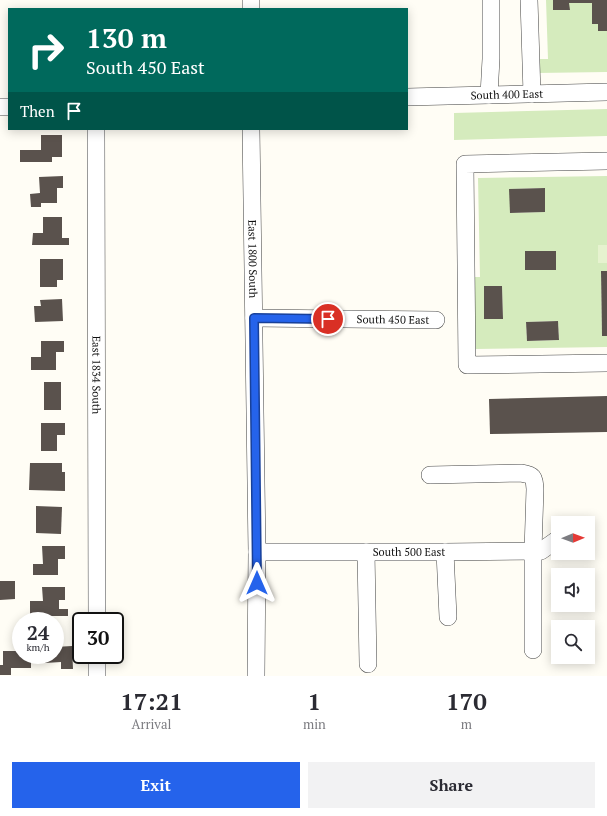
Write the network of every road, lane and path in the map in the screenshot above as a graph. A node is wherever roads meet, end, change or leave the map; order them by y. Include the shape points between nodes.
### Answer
1 (490, 0) edge
2 (529, 0) edge
3 (607, 92) edge
4 (532, 94) junction
5 (489, 95) junction
6 (408, 98) edge
7 (96, 130) edge
8 (251, 130) edge
9 (607, 161) edge
10 (254, 318) junction
11 (436, 320) dead end
12 (607, 363) edge
13 (430, 474) dead end
14 (551, 544) edge
15 (533, 551) junction
16 (257, 552) junction
17 (366, 552) junction
18 (445, 552) junction
19 (97, 612) edge
20 (448, 617) dead end
21 (533, 650) dead end
22 (97, 664) edge
23 (368, 664) dead end
24 (97, 676) edge
25 (256, 676) edge

1 - 5 street
2 - 4 street
3 - 4 street, South 400 East
4 - 5 street, South 400 East
5 - 6 street, South 400 East
7 - 19 street, East 1834 South
8 - 10 street, East 1800 South
9 - 12 street via 465,164 467,365
10 - 11 street, South 450 East
10 - 16 street, East 1800 South
13 - 15 street via 531,475 534,480
14 - 15 street, South 500 East via 541,551
15 - 18 street, South 500 East
15 - 21 street
16 - 17 street, South 500 East
16 - 25 street, East 1800 South
17 - 18 street, South 500 East
17 - 23 street
18 - 20 street
22 - 24 street

